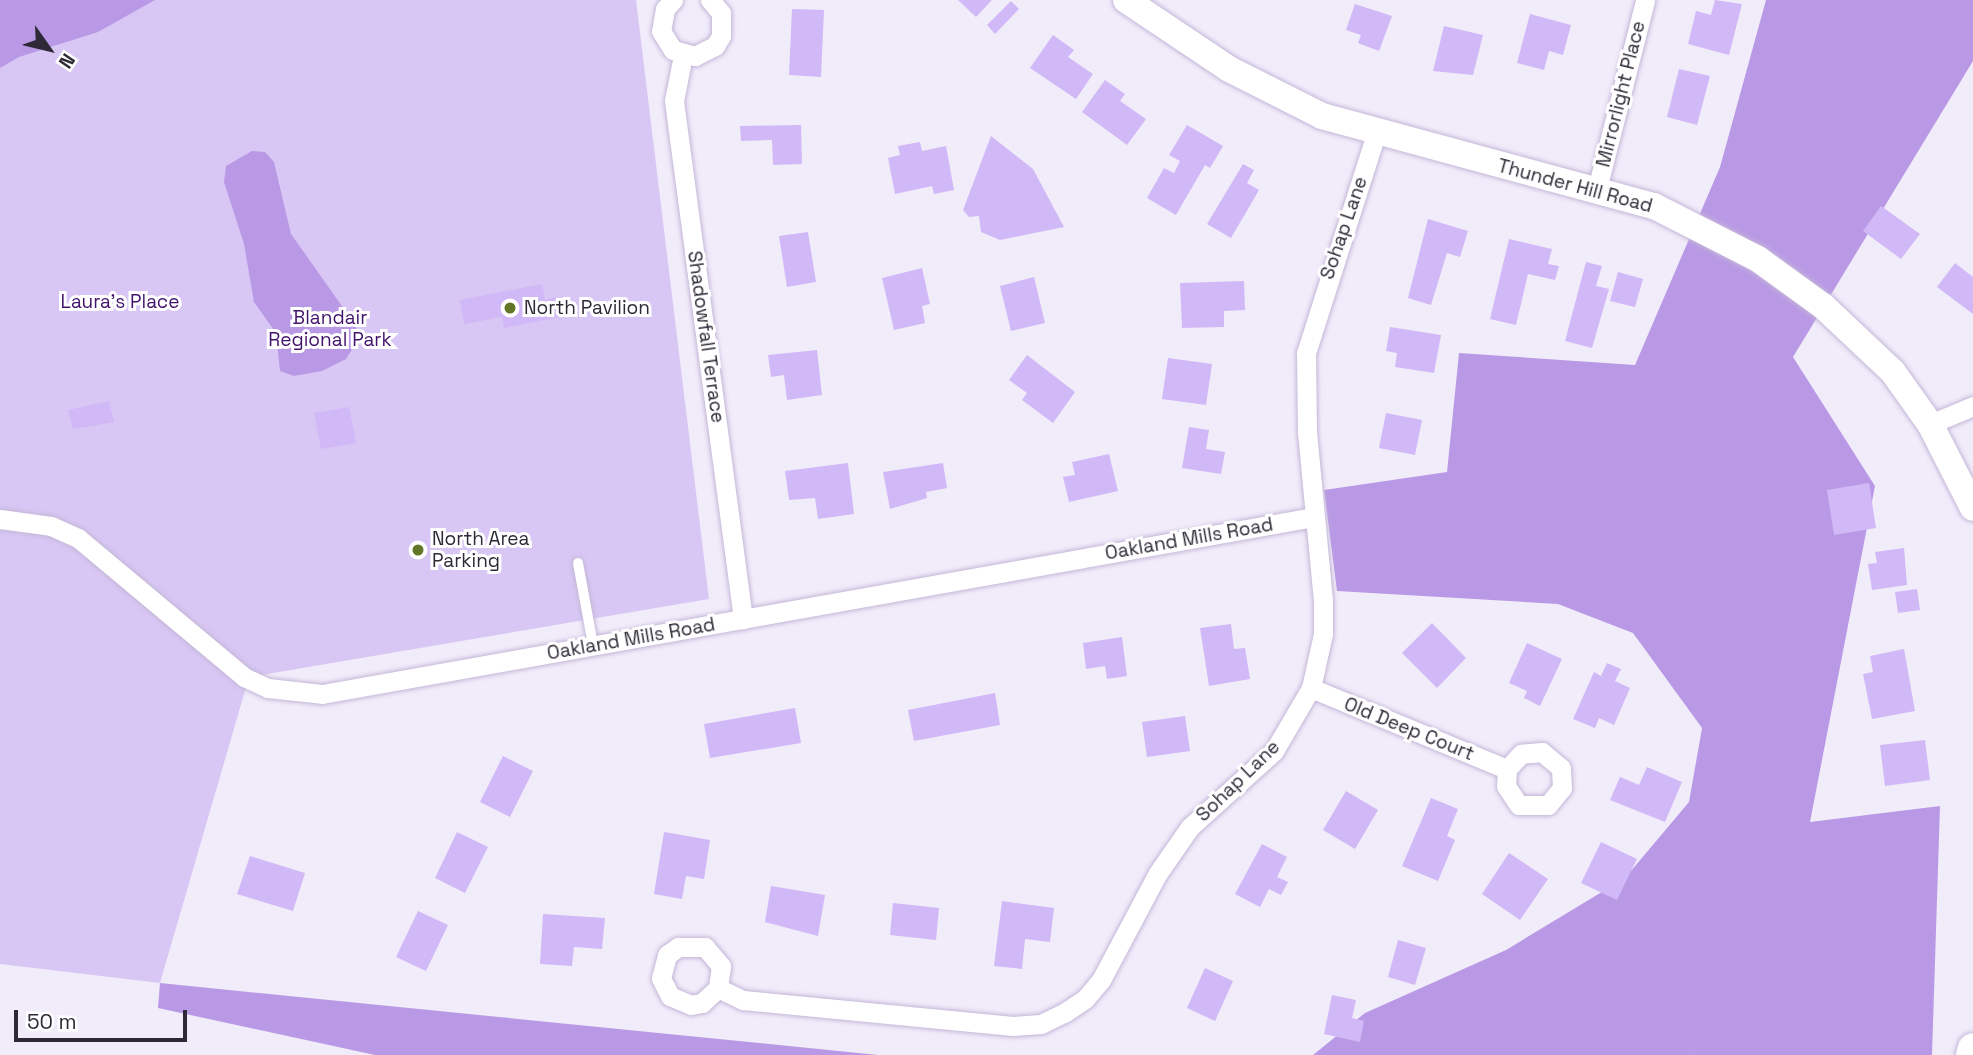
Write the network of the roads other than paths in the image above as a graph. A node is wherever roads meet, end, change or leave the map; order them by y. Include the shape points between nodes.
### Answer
1 (673, 0) edge
2 (710, 0) edge
3 (1126, 0) edge
4 (1645, 0) edge
5 (684, 55) junction
6 (1376, 134) junction
7 (1597, 189) junction
8 (1973, 406) edge
9 (1930, 424) junction
10 (1973, 508) edge
11 (1314, 517) junction
12 (0, 519) edge
13 (578, 563) dead end
14 (743, 619) junction
15 (593, 645) junction
16 (1311, 688) junction
17 (1507, 769) dead end
18 (718, 988) dead end
19 (1973, 1048) edge
20 (1971, 1055) edge

1 - 5 street via 661,20 661,31 673,50
2 - 5 street via 721,13 721,36 706,52
3 - 6 street, Thunder Hill Road via 1240,75 1322,116
4 - 7 street, Mirrorlight Place
5 - 14 street, Shadowfall Terrace via 674,102
6 - 7 street, Thunder Hill Road
6 - 11 street, Sohap Lane via 1306,353
7 - 9 street, Thunder Hill Road via 1654,206 1715,234 1797,286 1893,372
8 - 9 street
9 - 10 street, Thunder Hill Road
11 - 14 street, Oakland Mills Road
11 - 16 street, Sohap Lane via 1323,634
12 - 15 street, Oakland Mills Road via 51,526 78,538 219,660 268,688 321,694
13 - 15 lane
14 - 15 street, Oakland Mills Road
16 - 17 street, Old Deep Court
16 - 18 street, Sohap Lane via 1274,751 1190,827 1158,873 1101,980 1085,999 1064,1013 1041,1024 1013,1026 766,1004
19 - 20 main road

